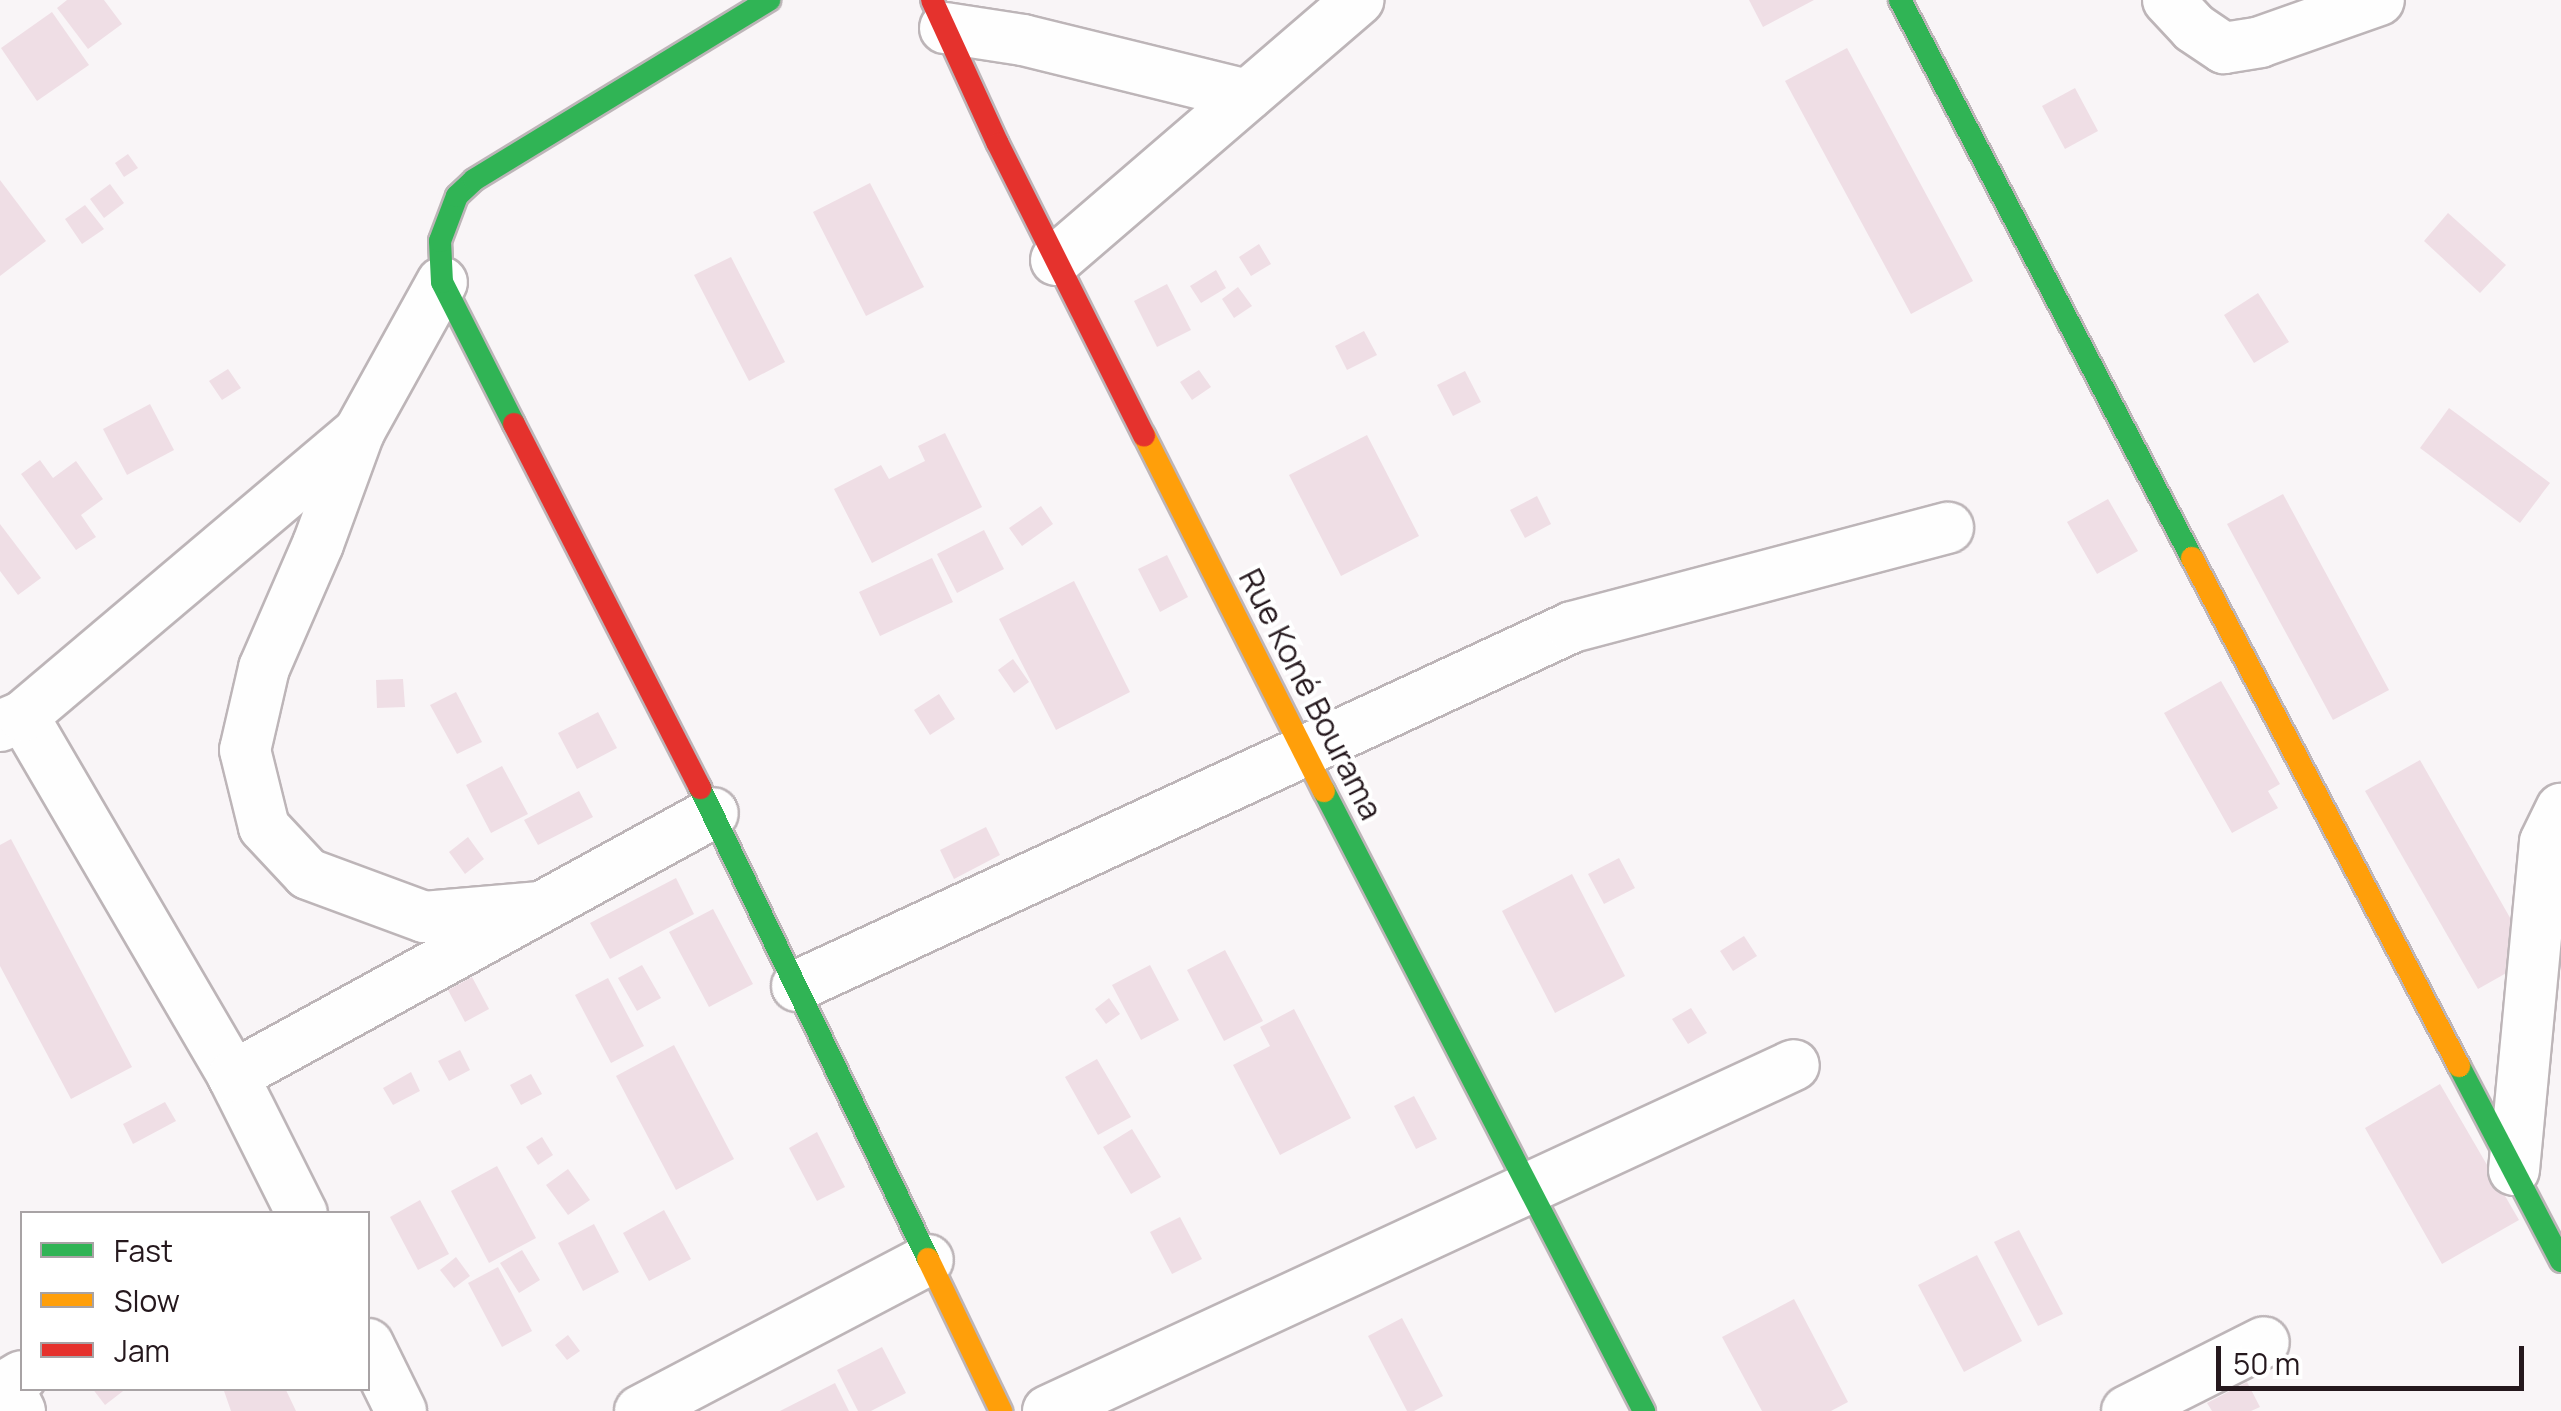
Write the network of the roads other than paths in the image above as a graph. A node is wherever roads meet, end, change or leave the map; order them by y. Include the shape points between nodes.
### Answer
1 (769, 0) edge
2 (1358, 0) edge
3 (1900, 0) edge
4 (2168, 0) edge
5 (2379, 0) edge
6 (939, 14) edge
7 (1246, 95) junction
8 (1056, 260) junction
9 (442, 282) junction
10 (359, 432) junction
11 (1948, 528) dead end
12 (12, 721) edge
13 (1303, 751) junction
14 (2561, 809) edge
15 (713, 812) junction
16 (541, 907) junction
17 (796, 986) junction
18 (1794, 1065) dead end
19 (233, 1076) junction
20 (2514, 1170) junction
21 (1529, 1188) junction
22 (300, 1211) edge
23 (928, 1260) junction
24 (2561, 1260) edge
25 (2264, 1342) dead end
26 (370, 1348) edge
27 (20, 1377) edge
28 (20, 1411) edge
29 (401, 1411) edge
30 (640, 1411) edge
31 (1000, 1411) edge
32 (1048, 1411) edge
33 (1644, 1411) edge
34 (2127, 1411) edge

1 - 9 main road via 474,180 444,219
2 - 7 street
3 - 20 main road
4 - 5 street via 2224,48
6 - 7 street
6 - 8 main road, Rue Koné Bourama
7 - 8 street
8 - 13 main road, Rue Koné Bourama
9 - 10 street
9 - 15 main road
10 - 12 street
10 - 16 street via 264,668 246,750 264,827 308,874 424,917
11 - 13 street via 1572,626
12 - 19 street
13 - 17 street
13 - 21 main road, Rue Koné Bourama
14 - 20 street via 2545,842
15 - 16 street
15 - 17 main road
16 - 19 street
17 - 23 main road
18 - 21 street
19 - 22 street
20 - 24 main road
21 - 32 street
21 - 33 main road, Rue Koné Bourama
23 - 30 street
23 - 31 main road
25 - 34 street
26 - 29 street
27 - 28 street via 7,1384

